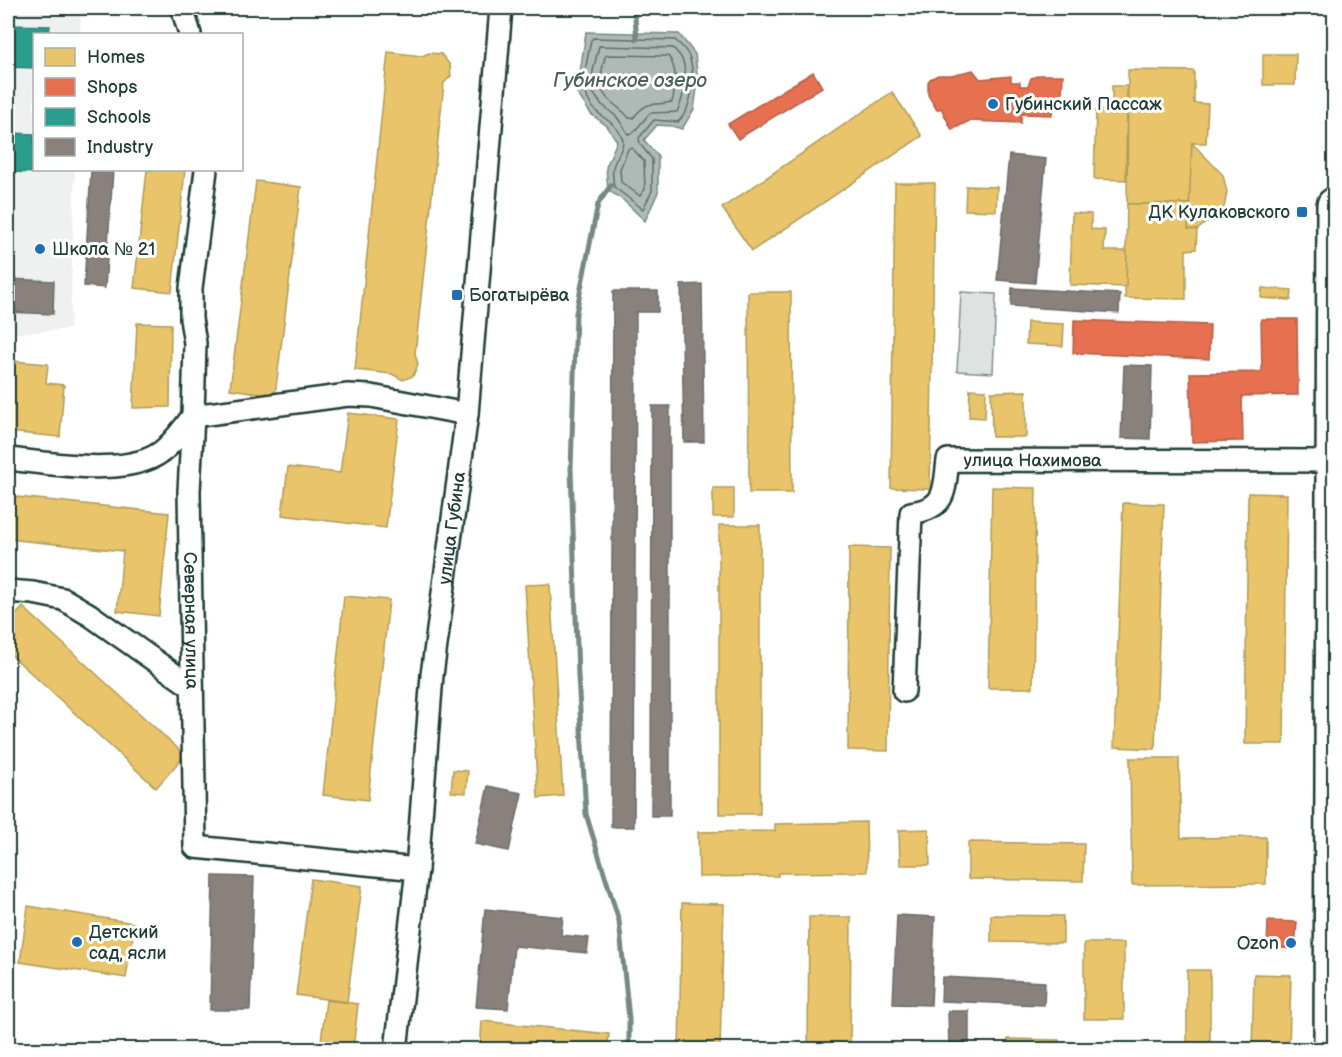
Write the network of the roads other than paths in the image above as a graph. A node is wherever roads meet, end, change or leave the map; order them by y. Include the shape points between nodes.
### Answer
1 (182, 8) edge
2 (501, 8) edge
3 (190, 33) edge
4 (206, 171) edge
5 (1335, 205) edge
6 (468, 414) junction
7 (193, 416) junction
8 (8, 459) edge
9 (1333, 461) edge
10 (8, 591) edge
11 (192, 687) junction
12 (904, 691) dead end
13 (417, 869) junction
14 (396, 1050) edge
15 (1331, 1050) edge

1 - 3 street
2 - 6 street, улица Губина
4 - 7 street, Северная улица via 191,288 195,343
5 - 9 main road
6 - 7 street via 348,395
6 - 13 street, улица Губина via 432,675
7 - 8 street via 165,450 137,463 96,468
7 - 11 street, Северная улица via 189,491
9 - 12 street, улица Нахимова via 948,460 943,496 928,510 911,513
9 - 15 main road
10 - 11 street via 63,600
11 - 13 street, Северная улица via 195,847
13 - 14 street, улица Губина

